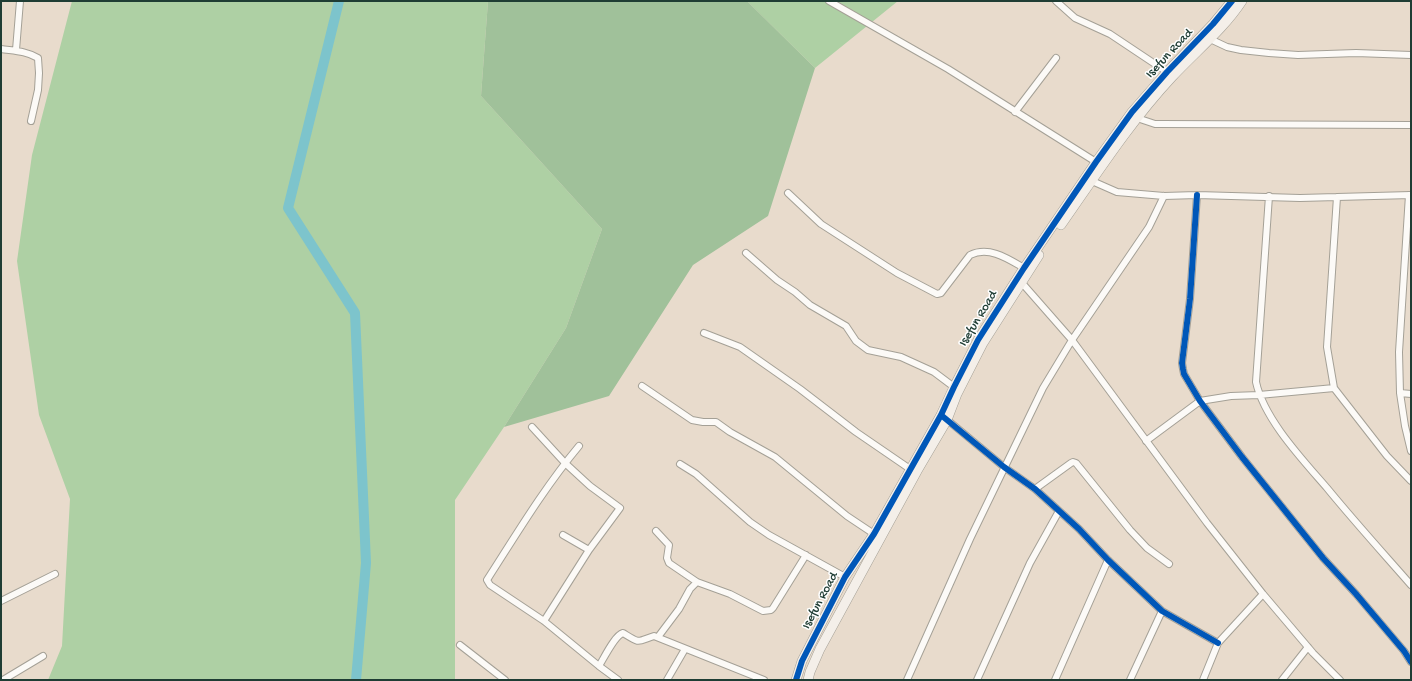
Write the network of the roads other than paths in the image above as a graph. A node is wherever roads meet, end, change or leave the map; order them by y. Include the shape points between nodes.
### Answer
1 (20, 1) edge
2 (829, 1) edge
3 (1056, 1) edge
4 (1232, 1) edge
5 (1242, 1) edge
6 (1210, 39) junction
7 (1, 49) edge
8 (16, 50) junction
9 (1411, 56) edge
10 (1056, 58) dead end
11 (1167, 72) junction
12 (1015, 112) junction
13 (1137, 118) junction
14 (30, 121) dead end
15 (1411, 125) edge
16 (1096, 162) junction
17 (1092, 181) junction
18 (788, 193) dead end
19 (1197, 195) junction
20 (1410, 195) edge
21 (1164, 196) junction
22 (1269, 196) junction
23 (1337, 198) junction
24 (746, 253) dead end
25 (1024, 268) junction
26 (1022, 283) junction
27 (704, 333) dead end
28 (1072, 340) junction
29 (642, 386) dead end
30 (954, 386) junction
31 (1334, 388) junction
32 (1400, 393) junction
33 (1411, 394) edge
34 (1259, 395) junction
35 (1200, 401) junction
36 (944, 417) junction
37 (532, 427) dead end
38 (1146, 441) junction
39 (579, 446) dead end
40 (1411, 451) edge
41 (565, 463) junction
42 (680, 464) dead end
43 (1004, 466) junction
44 (910, 469) junction
45 (1411, 480) edge
46 (1035, 489) junction
47 (1059, 511) junction
48 (656, 531) dead end
49 (874, 534) junction
50 (563, 535) dead end
51 (589, 550) junction
52 (806, 555) junction
53 (1108, 560) junction
54 (1169, 564) dead end
55 (55, 574) dead end
56 (845, 577) junction
57 (697, 582) junction
58 (1411, 585) edge
59 (1263, 594) junction
60 (1, 601) edge
61 (1162, 611) junction
62 (544, 621) junction
63 (658, 637) junction
64 (1218, 643) junction
65 (460, 645) dead end
66 (1308, 647) junction
67 (685, 649) junction
68 (43, 656) dead end
69 (1411, 662) edge
70 (599, 666) junction
71 (3, 680) edge
72 (505, 680) edge
73 (618, 680) edge
74 (667, 680) edge
75 (764, 680) edge
76 (796, 680) edge
77 (808, 680) edge
78 (907, 680) edge
79 (977, 680) edge
80 (1055, 680) edge
81 (1130, 680) edge
82 (1203, 680) edge
83 (1282, 680) edge
84 (1340, 680) edge

1 - 8 street
2 - 12 street via 941,65
3 - 11 street via 1075,18 1110,34
4 - 11 street, Isefun Road
5 - 6 street, Isefun Road
6 - 9 street via 1234,48 1269,53
6 - 13 street, Isefun Road via 1172,77
7 - 8 street
8 - 14 street via 38,58 38,90
10 - 12 street
11 - 16 street, Isefun Road via 1132,112
12 - 16 street
13 - 15 street via 1155,124
13 - 17 street, Isefun Road
16 - 25 street, Isefun Road
17 - 21 street via 1117,192
17 - 26 street, Isefun Road
18 - 25 street via 821,224 897,273 937,294 941,293 975,252 1001,254
19 - 21 street
19 - 22 street
19 - 35 street via 1182,369
20 - 23 street
20 - 32 street via 1399,352
21 - 28 street via 1149,227
22 - 23 street
22 - 34 street via 1256,382
23 - 31 street via 1327,347
24 - 30 street via 810,305 846,326 856,341 868,350 901,357 934,372
25 - 30 street, Isefun Road via 978,340
26 - 28 street
26 - 36 street, Isefun Road via 983,343
27 - 44 street via 740,347
28 - 38 street
28 - 43 street via 1043,388
29 - 49 street via 692,420 716,422 776,457 847,516
30 - 36 street, Isefun Road
31 - 34 street
31 - 45 street via 1387,456
32 - 33 street
32 - 40 street
34 - 35 street
34 - 58 street via 1279,429 1301,457
35 - 38 street
35 - 69 street via 1319,553
36 - 43 street
36 - 44 street, Isefun Road
36 - 77 street, Isefun Road via 820,649
37 - 41 street
38 - 59 street
39 - 41 street
41 - 51 street via 620,508
41 - 62 street via 487,580
42 - 52 street via 696,474 750,522
43 - 46 street
43 - 78 street
44 - 49 street, Isefun Road
46 - 47 street
46 - 54 street via 1071,463 1076,463 1130,530 1147,548
47 - 53 street
47 - 79 street via 1030,563
48 - 57 street via 669,545 669,563
49 - 56 street, Isefun Road
50 - 51 street
51 - 62 street
52 - 56 street
52 - 57 street via 771,610 763,611 730,594
53 - 61 street
53 - 80 street
55 - 60 street
56 - 76 street, Isefun Road via 802,661
57 - 63 street
59 - 64 street
59 - 66 street
61 - 64 street
61 - 81 street
62 - 70 street
63 - 67 street
63 - 70 street via 638,641 623,633 620,634
64 - 82 street
65 - 72 street
66 - 83 street
66 - 84 street
67 - 74 street
67 - 75 street
68 - 71 street
70 - 73 street

